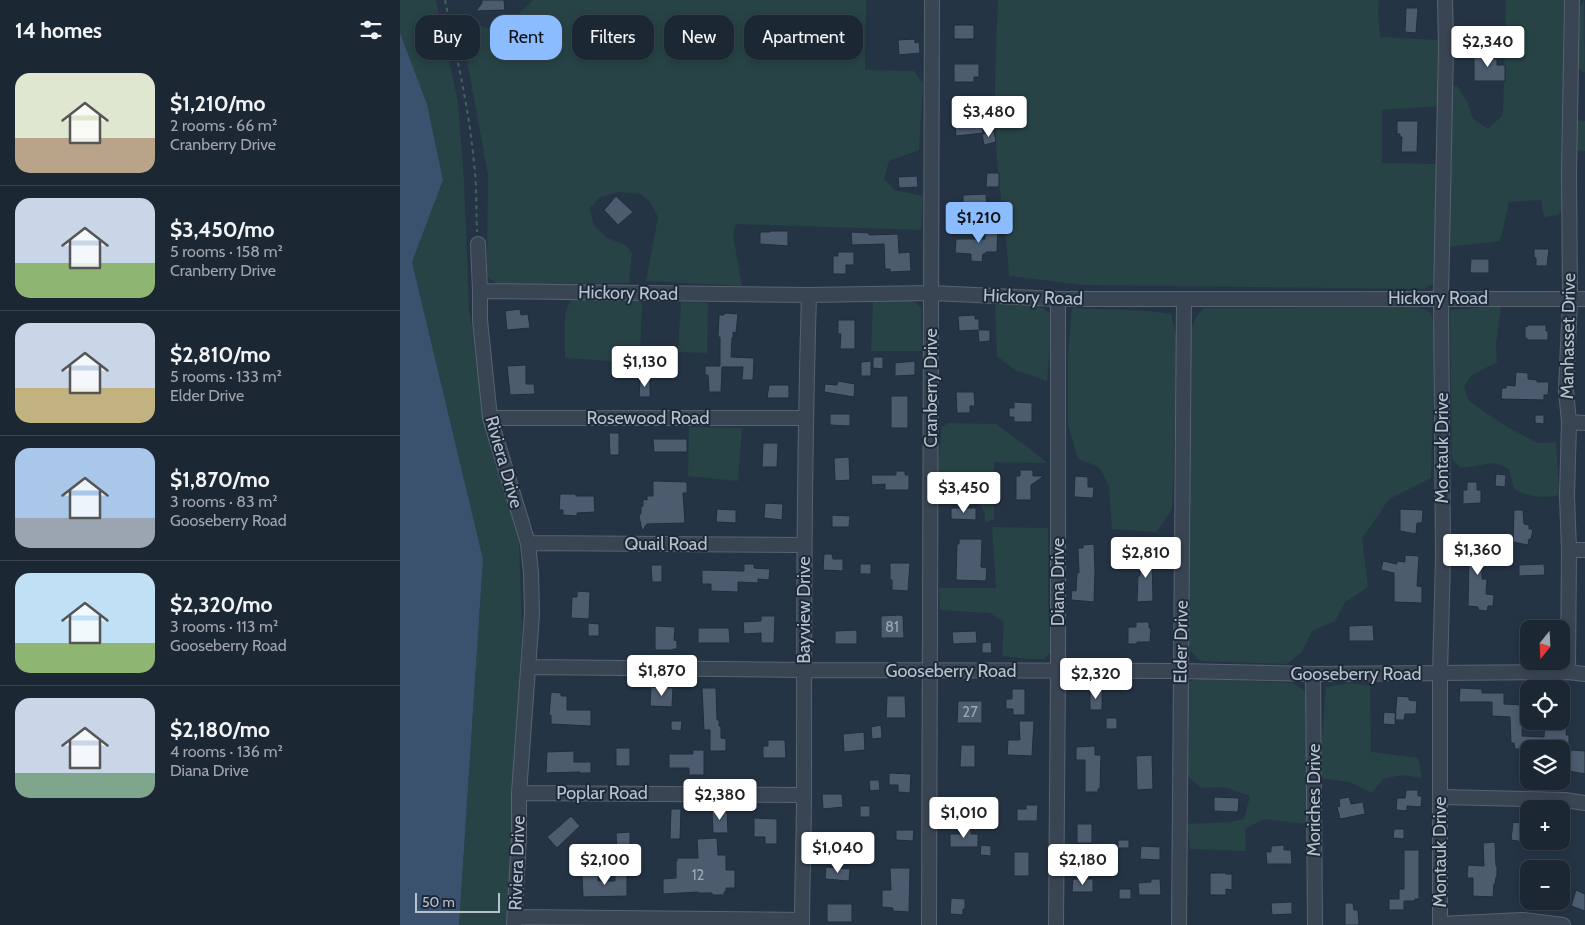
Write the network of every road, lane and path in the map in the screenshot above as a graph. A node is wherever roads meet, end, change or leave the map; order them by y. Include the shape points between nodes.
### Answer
1 (445, 0) edge
2 (932, 0) edge
3 (1445, 0) edge
4 (1572, 0) edge
5 (478, 244) joint
6 (480, 292) junction
7 (932, 293) junction
8 (809, 295) junction
9 (1441, 298) junction
10 (1058, 299) junction
11 (1184, 299) junction
12 (1570, 299) junction
13 (1585, 299) edge
14 (490, 418) junction
15 (805, 418) junction
16 (1569, 422) junction
17 (1585, 423) edge
18 (528, 543) junction
19 (804, 545) junction
20 (1569, 550) junction
21 (1585, 550) edge
22 (528, 667) junction
23 (803, 670) junction
24 (930, 670) junction
25 (1180, 671) junction
26 (1058, 672) junction
27 (1568, 672) junction
28 (1440, 673) junction
29 (1313, 674) junction
30 (1585, 674) edge
31 (519, 793) junction
32 (804, 795) junction
33 (1441, 797) junction
34 (1585, 803) edge
35 (515, 921) edge
36 (802, 922) edge
37 (929, 925) edge
38 (1056, 925) edge
39 (1179, 925) edge
40 (1315, 925) edge
41 (1440, 925) edge
42 (1563, 925) edge

1 - 5 path via 468,116
2 - 7 street, Cranberry Drive
3 - 9 street, Montauk Drive
4 - 12 street, Manhasset Drive
5 - 6 street, Riviera Drive
6 - 8 street, Hickory Road
6 - 14 street, Riviera Drive
7 - 8 street, Hickory Road
7 - 10 street, Hickory Road
7 - 24 street, Cranberry Drive
8 - 15 street, Bayview Drive
9 - 11 street, Hickory Road
9 - 12 street, Hickory Road
9 - 28 street, Montauk Drive via 1443,557
10 - 11 street, Hickory Road
10 - 26 street, Diana Drive
11 - 25 street, Elder Drive
12 - 13 street, Hickory Road
12 - 16 street, Manhasset Drive via 1566,390
14 - 15 street, Rosewood Road
14 - 18 street, Riviera Drive
15 - 19 street, Bayview Drive
16 - 17 street
16 - 20 street, Manhasset Drive
18 - 19 street, Quail Road
18 - 22 street, Riviera Drive via 532,614
19 - 23 street, Bayview Drive
20 - 21 street
20 - 27 street, Manhasset Drive
22 - 23 street, Gooseberry Road
22 - 31 street, Riviera Drive
23 - 24 street, Gooseberry Road
23 - 32 street, Bayview Drive
24 - 26 street, Gooseberry Road
24 - 37 street, Cranberry Drive
25 - 26 street, Gooseberry Road
25 - 29 street, Gooseberry Road
25 - 39 street, Elder Drive
26 - 38 street, Diana Drive
27 - 28 street, Gooseberry Road
27 - 30 street, Gooseberry Road
28 - 29 street, Gooseberry Road
28 - 33 street, Montauk Drive
29 - 40 street, Moriches Drive
31 - 32 street, Poplar Road
31 - 35 street, Riviera Drive
32 - 36 street, Bayview Drive
33 - 34 street
33 - 41 street, Montauk Drive
35 - 36 street
41 - 42 street via 1522,920

